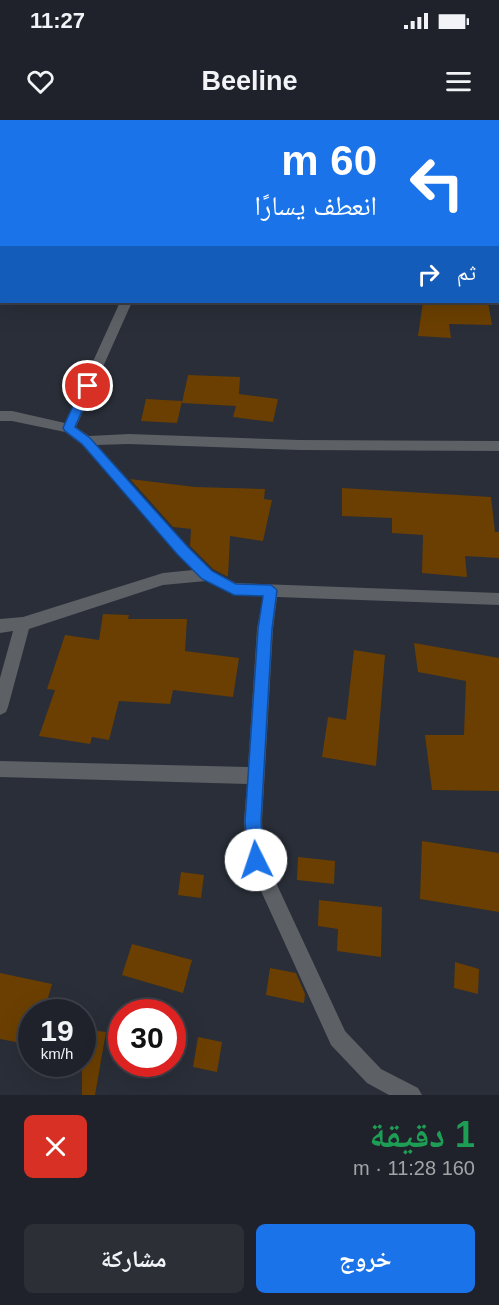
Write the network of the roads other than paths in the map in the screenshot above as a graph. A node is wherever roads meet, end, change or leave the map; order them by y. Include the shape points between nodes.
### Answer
1 (126, 303) edge
2 (0, 416) edge
3 (69, 428) junction
4 (86, 441) junction
5 (499, 446) edge
6 (207, 575) junction
7 (271, 590) junction
8 (499, 599) edge
9 (23, 624) junction
10 (0, 627) edge
11 (0, 707) edge
12 (0, 769) edge
13 (256, 776) junction
14 (411, 1095) edge

1 - 3 street
2 - 3 street
3 - 4 street
4 - 5 street
4 - 6 street
6 - 7 street via 234,590
6 - 9 street via 163,579
7 - 8 street
7 - 13 street
9 - 10 street
9 - 11 street
12 - 13 street
13 - 14 street via 256,860 338,1038 374,1076

